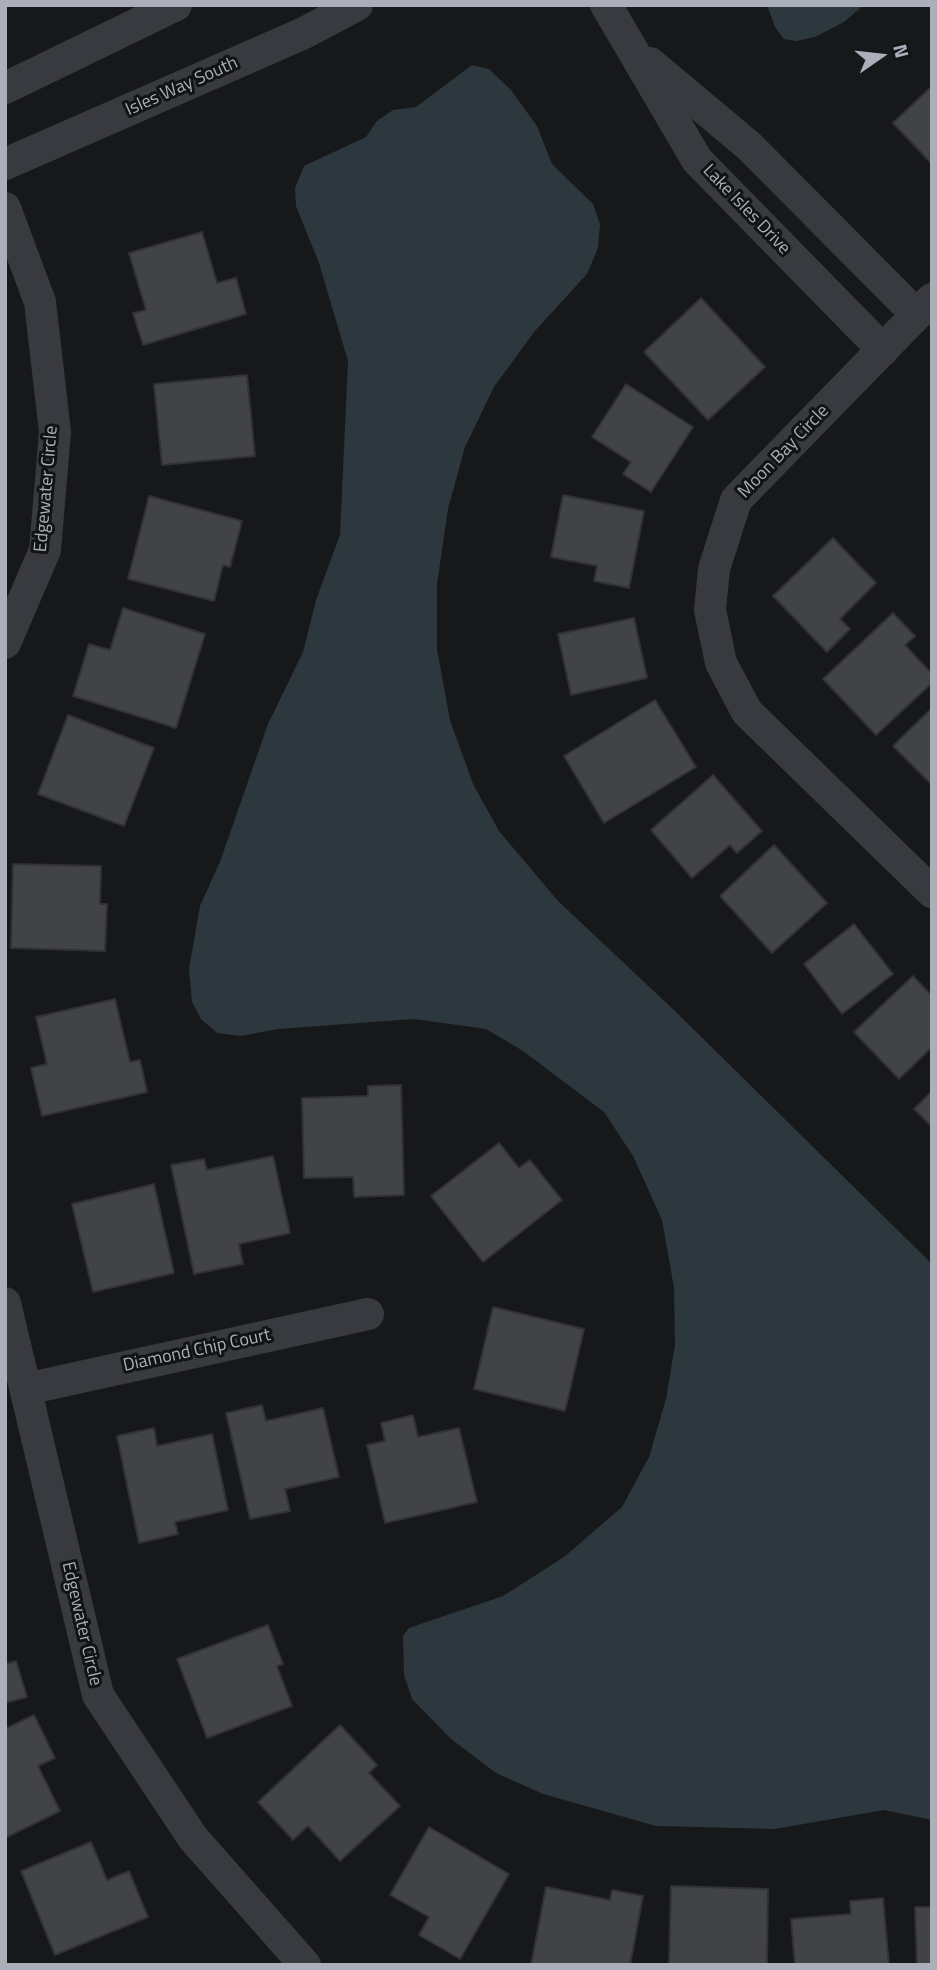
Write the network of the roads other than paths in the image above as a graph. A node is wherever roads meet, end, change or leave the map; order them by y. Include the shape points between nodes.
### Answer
1 (176, 5) edge
2 (357, 5) edge
3 (606, 5) edge
4 (634, 50) junction
5 (5, 88) edge
6 (5, 164) edge
7 (5, 208) edge
8 (924, 306) edge
9 (883, 350) junction
10 (5, 643) edge
11 (932, 891) edge
12 (5, 1303) edge
13 (368, 1314) dead end
14 (26, 1389) junction
15 (305, 1965) edge

1 - 5 street
2 - 6 street, Isles Way South via 304,33
3 - 4 street, Lake Isles Drive
4 - 8 street, Lake Isles Drive
4 - 9 street, Lake Isles Drive via 697,160
7 - 10 street, Edgewater Circle via 40,303 55,432 45,550
8 - 9 street, Moon Bay Circle
9 - 11 street, Moon Bay Circle via 736,500 714,569 710,610 721,663 747,712
12 - 14 street, Edgewater Circle
13 - 14 street, Diamond Chip Court
14 - 15 street, Edgewater Circle via 98,1695 193,1838

